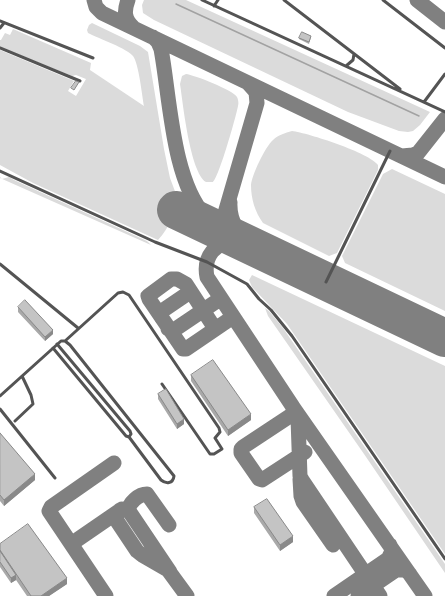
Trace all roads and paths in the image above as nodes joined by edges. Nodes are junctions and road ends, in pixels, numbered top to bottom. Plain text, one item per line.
1 (202, 0) edge
2 (218, 0) edge
3 (284, 0) edge
4 (383, 0) edge
5 (214, 6) junction
6 (2, 22) edge
7 (0, 28) edge
8 (0, 48) edge
9 (445, 48) edge
10 (354, 54) junction
11 (93, 58) dead end
12 (346, 66) junction
13 (445, 74) edge
14 (80, 81) edge
15 (405, 93) junction
16 (424, 102) junction
17 (445, 112) edge
18 (390, 151) dead end
19 (0, 171) edge
20 (0, 264) edge
21 (326, 282) dead end
22 (78, 328) junction
23 (64, 341) junction
24 (57, 344) junction
25 (53, 348) junction
26 (22, 376) junction
27 (162, 384) dead end
28 (0, 396) edge
29 (0, 409) edge
30 (15, 421) dead end
31 (129, 437) junction
32 (55, 478) dead end
33 (445, 559) edge

1 - 5 lane
2 - 5 lane
3 - 10 lane
4 - 9 lane
5 - 12 lane
6 - 7 lane
6 - 11 lane
8 - 14 lane
10 - 12 lane
10 - 15 lane
12 - 15 lane
13 - 16 lane
15 - 16 lane
16 - 17 lane
18 - 21 lane
19 - 33 lane
20 - 22 lane
22 - 23 lane
22 - 27 lane
23 - 24 lane
23 - 31 lane
24 - 25 lane
24 - 31 lane
25 - 26 lane
25 - 31 lane
26 - 28 lane
26 - 30 lane
29 - 32 lane

